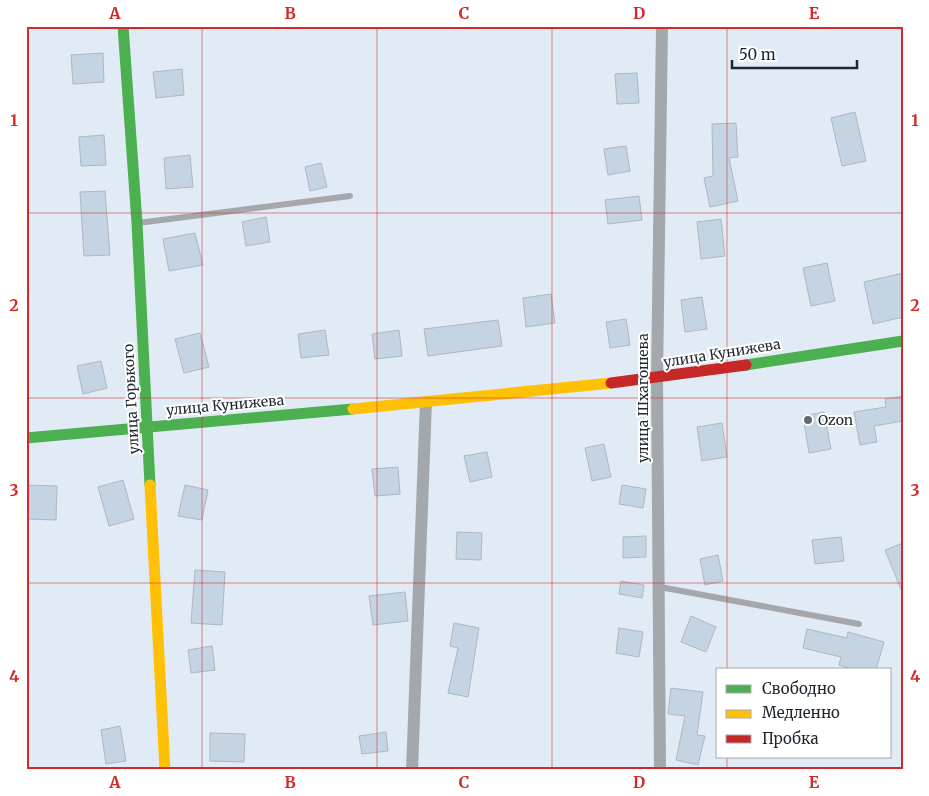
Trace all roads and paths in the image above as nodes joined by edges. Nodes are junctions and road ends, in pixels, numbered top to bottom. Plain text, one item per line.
1 (123, 26) edge
2 (662, 26) edge
3 (350, 196) dead end
4 (137, 223) junction
5 (903, 341) edge
6 (657, 378) junction
7 (426, 402) junction
8 (147, 427) junction
9 (26, 438) edge
10 (660, 587) junction
11 (859, 624) dead end
12 (165, 770) edge
13 (412, 770) edge
14 (660, 770) edge

1 - 4 street, улица Горького
2 - 6 street, улица Шхагошева
3 - 4 lane
4 - 8 street, улица Горького
5 - 6 street, улица Кунижева
6 - 7 street, улица Кунижева
6 - 10 street, улица Шхагошева
7 - 8 street, улица Кунижева
7 - 13 street
8 - 9 street, улица Кунижева
8 - 12 street, улица Горького
10 - 11 lane
10 - 14 street, улица Шхагошева

